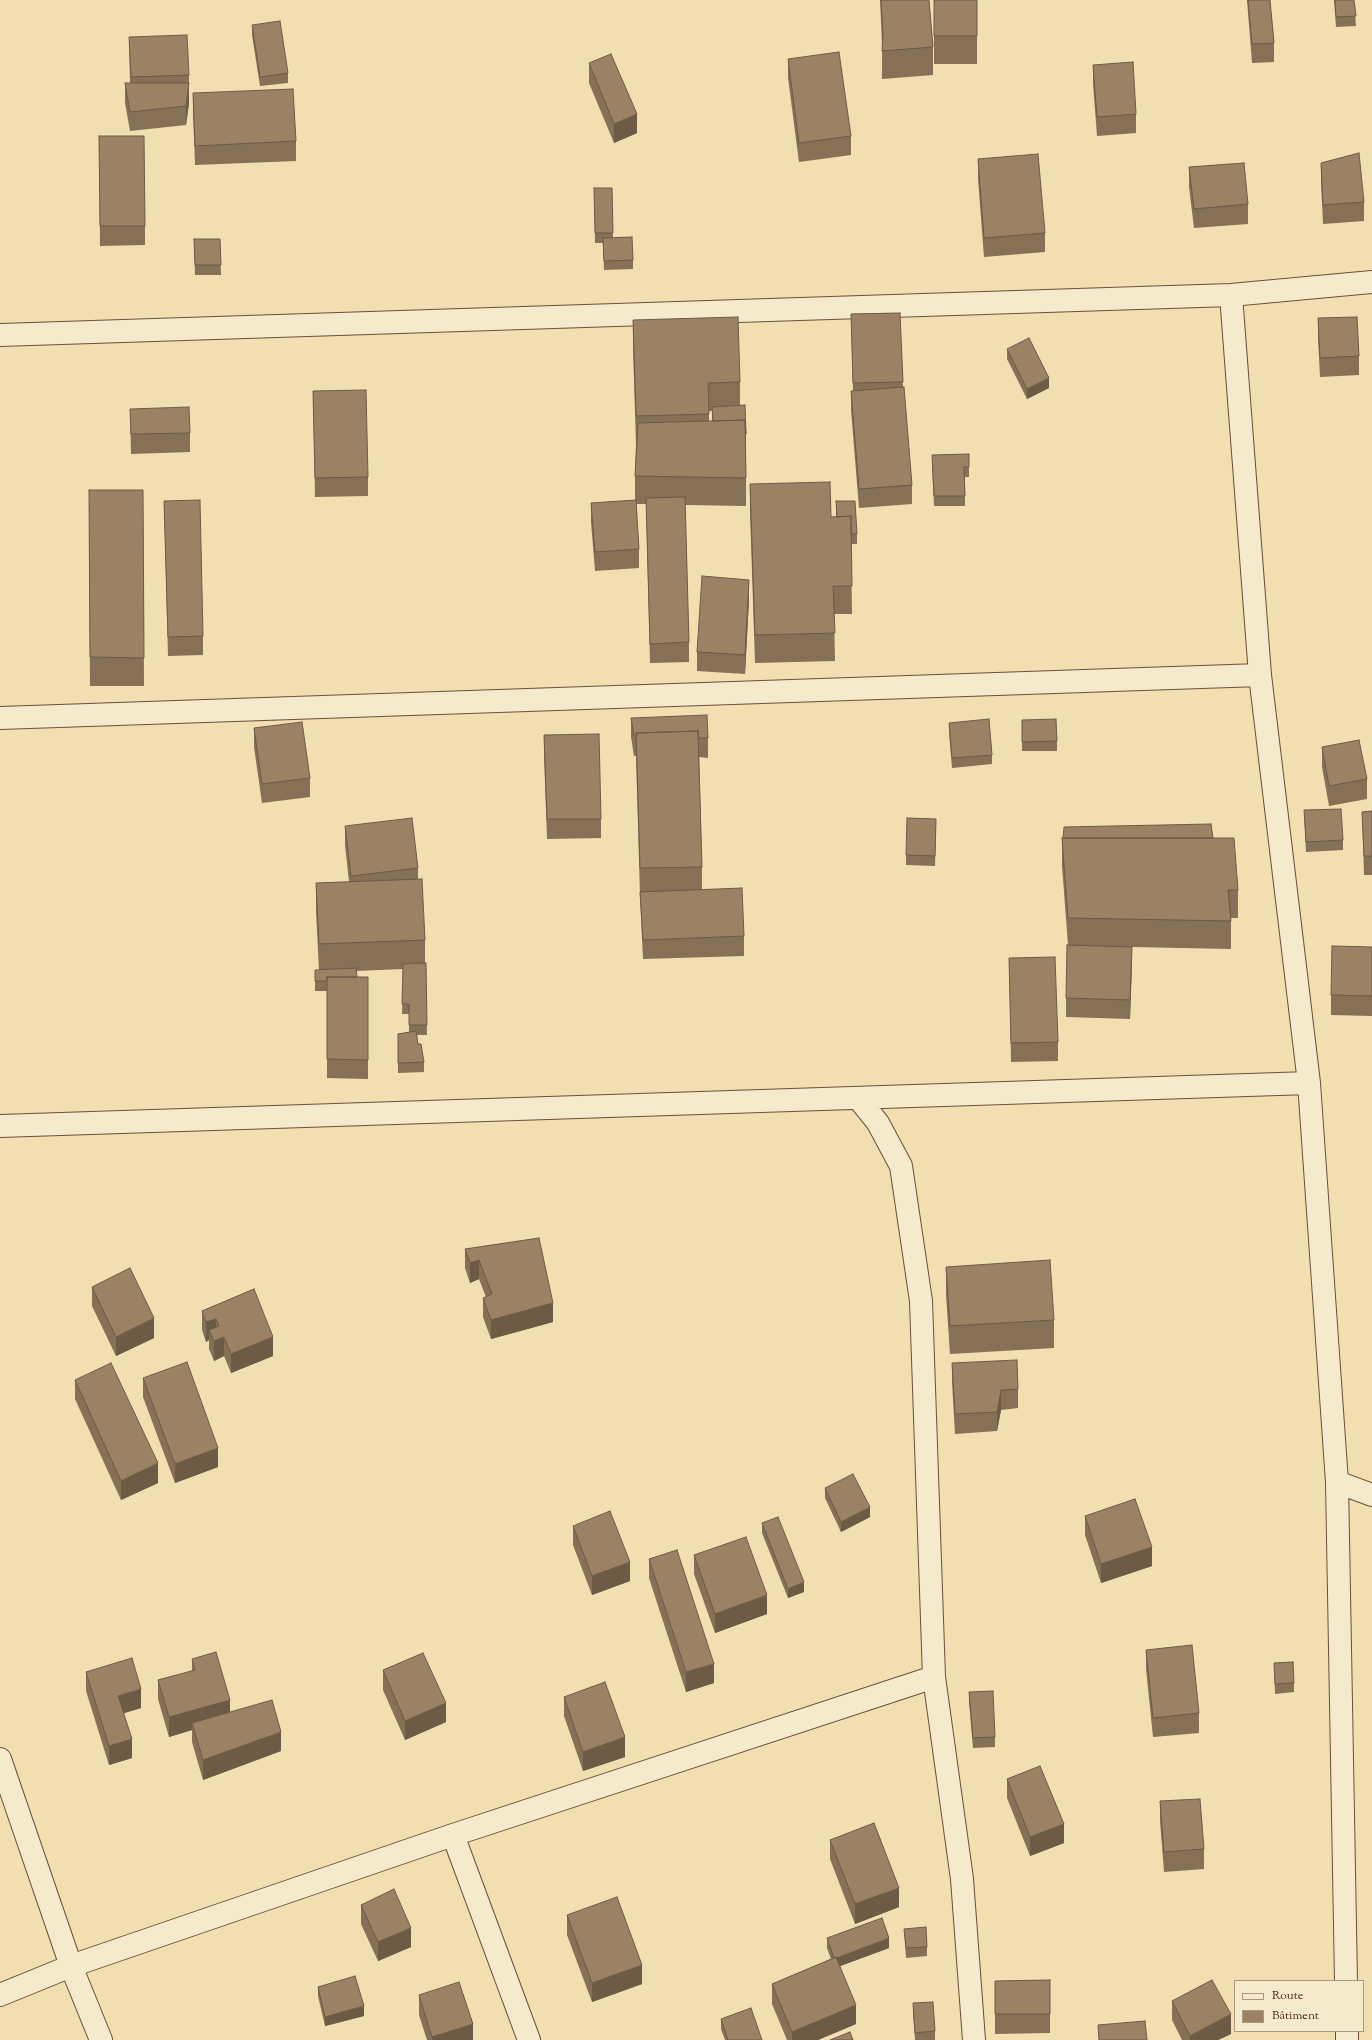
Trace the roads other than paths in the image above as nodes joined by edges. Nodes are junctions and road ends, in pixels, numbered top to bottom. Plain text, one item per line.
1 (1372, 282) edge
2 (1232, 295) junction
3 (0, 335) edge
4 (1260, 675) junction
5 (0, 718) edge
6 (1309, 1082) junction
7 (858, 1098) junction
8 (0, 1126) edge
9 (1337, 1482) junction
10 (1372, 1495) edge
11 (934, 1677) junction
12 (0, 1759) edge
13 (453, 1835) junction
14 (71, 1966) junction
15 (1346, 1980) edge
16 (0, 1995) edge
17 (101, 2040) edge
18 (529, 2040) edge
19 (974, 2040) edge

1 - 2 street
2 - 3 street
2 - 4 street
4 - 5 street
4 - 6 street
6 - 7 street
6 - 9 street
7 - 8 street
7 - 11 street
9 - 10 street
9 - 15 street
11 - 13 street
11 - 19 street
12 - 14 street
13 - 14 street
13 - 18 street
14 - 16 street
14 - 17 street

